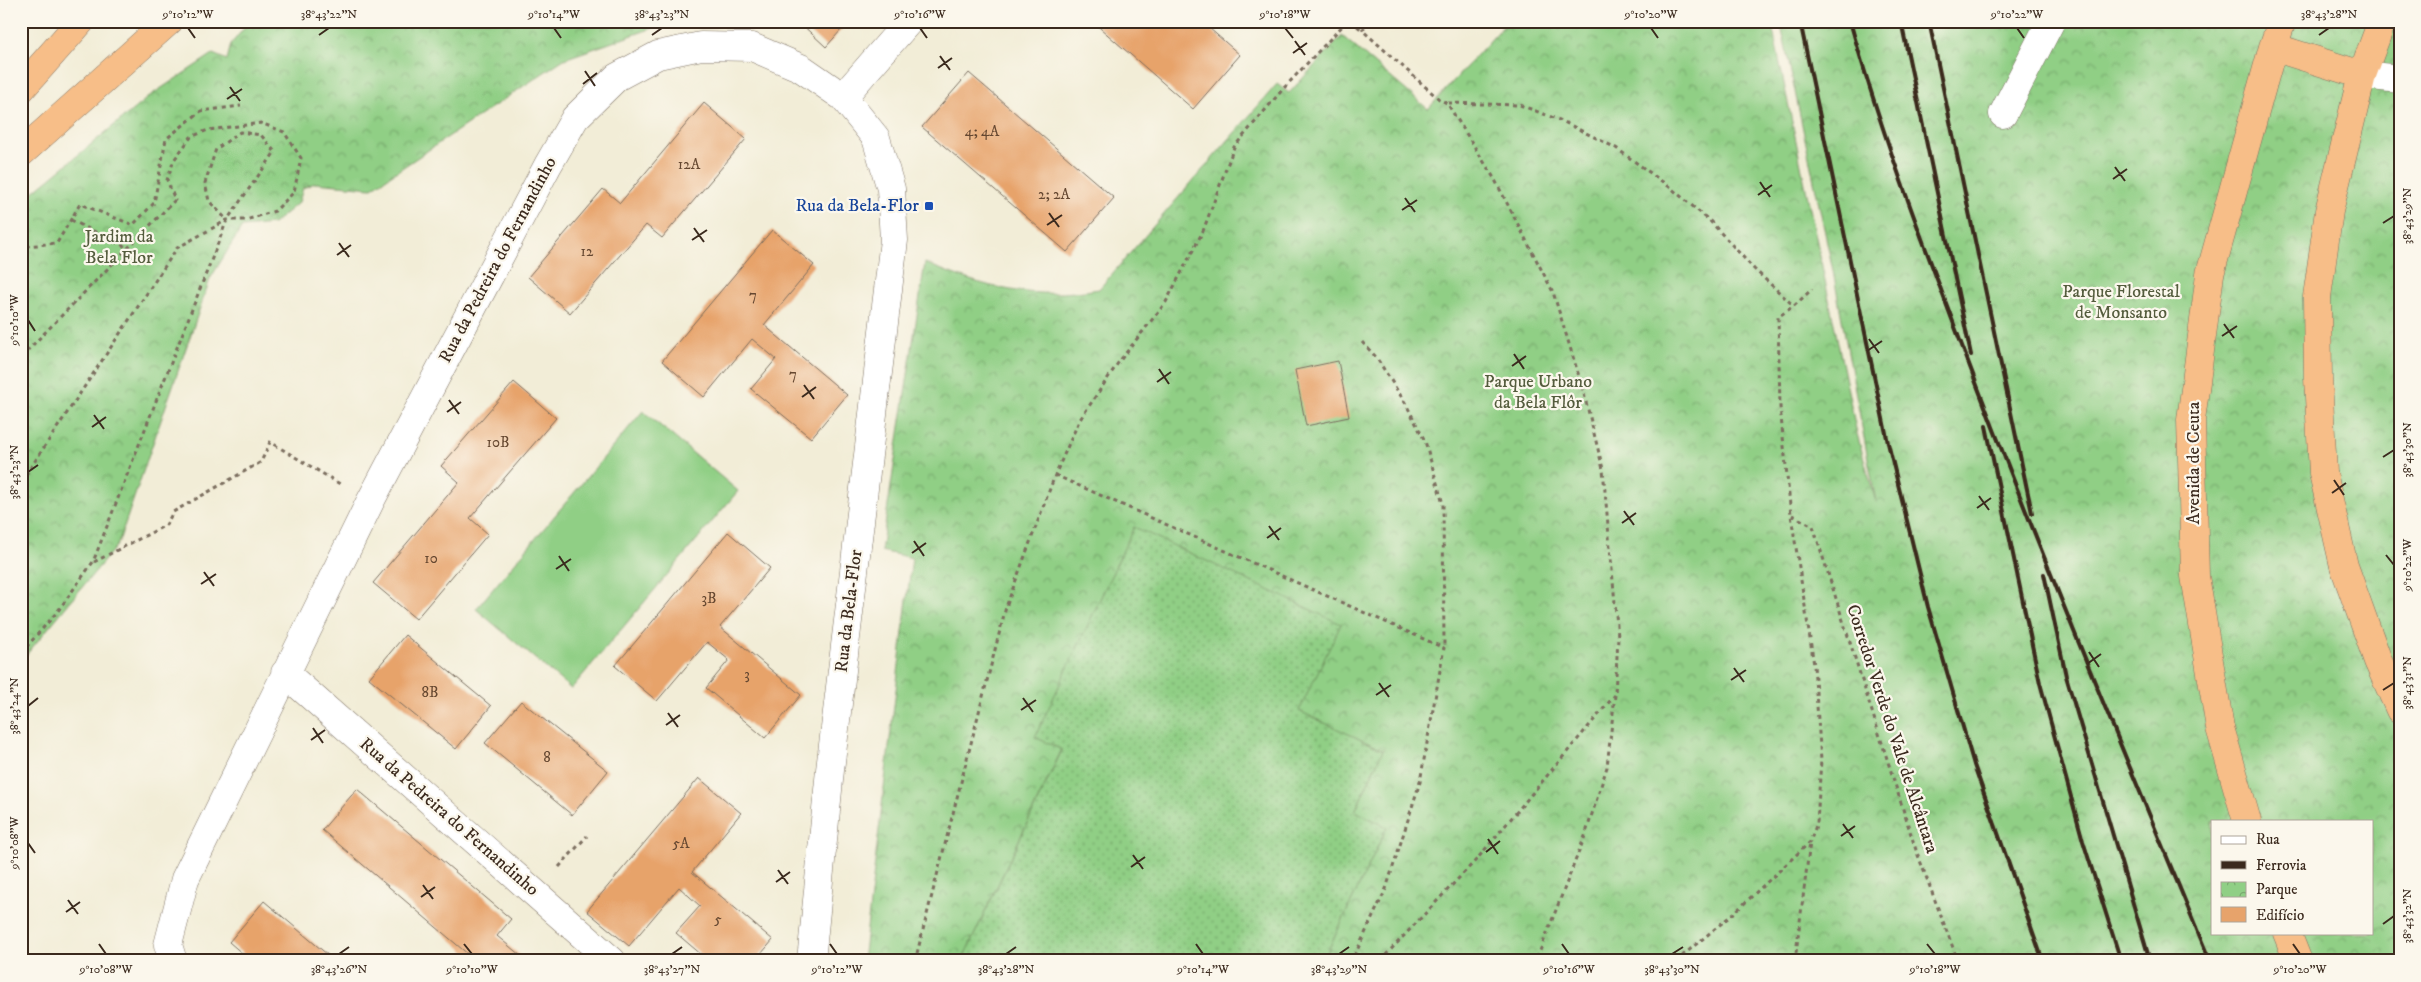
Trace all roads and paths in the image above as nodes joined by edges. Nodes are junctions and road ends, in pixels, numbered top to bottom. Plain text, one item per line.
1 (81, 21) edge
2 (168, 21) edge
3 (909, 21) edge
4 (1347, 21) edge
5 (1351, 21) edge
6 (1370, 21) edge
7 (2051, 21) edge
8 (2282, 21) edge
9 (2382, 21) edge
10 (1362, 30) junction
11 (2273, 47) junction
12 (2362, 75) junction
13 (2400, 79) edge
14 (21, 89) edge
15 (843, 96) junction
16 (1447, 103) junction
17 (241, 106) dead end
18 (2003, 114) dead end
19 (21, 153) edge
20 (70, 220) junction
21 (228, 220) junction
22 (128, 248) junction
23 (21, 253) edge
24 (1812, 289) dead end
25 (1794, 306) junction
26 (1362, 342) dead end
27 (21, 357) edge
28 (1055, 475) junction
29 (21, 482) edge
30 (370, 502) junction
31 (1792, 515) junction
32 (93, 562) junction
33 (1444, 648) junction
34 (21, 653) edge
35 (285, 673) junction
36 (1615, 694) junction
37 (2400, 710) edge
38 (2247, 820) edge
39 (587, 836) dead end
40 (1810, 842) junction
41 (536, 893) junction
42 (2286, 934) edge
43 (173, 961) edge
44 (612, 961) edge
45 (811, 961) edge
46 (915, 961) edge
47 (1352, 961) edge
48 (1380, 961) edge
49 (1536, 961) edge
50 (1676, 961) edge
51 (1795, 961) edge
52 (1958, 961) edge
53 (2298, 961) edge

1 - 14 highway
2 - 19 highway
3 - 15 street
4 - 28 path
5 - 10 path
6 - 10 path
7 - 18 street
8 - 11 highway, Avenida de Ceuta
9 - 12 highway
10 - 16 path
11 - 12 highway
11 - 38 highway, Avenida de Ceuta
12 - 13 street
12 - 37 highway
15 - 30 street, Rua da Pedreira do Fernandinho
15 - 45 street, Rua da Bela-Flor
16 - 25 path
16 - 36 path
17 - 20 path
20 - 22 path
20 - 23 path
21 - 21 path
21 - 22 path
21 - 29 path
21 - 32 path
22 - 27 path
24 - 25 path
25 - 31 path
26 - 33 path
28 - 33 path
28 - 46 path
30 - 32 path
30 - 35 street, Rua da Pedreira do Fernandinho
31 - 40 path
31 - 52 path, Corredor Verde do Vale de Alcântara
32 - 34 path
33 - 47 path
35 - 41 street, Rua da Pedreira do Fernandinho
35 - 43 street, Rua da Pedreira do Fernandinho
36 - 48 path
36 - 49 path
39 - 41 path
40 - 50 path
40 - 51 path
41 - 44 street, Rua da Pedreira do Fernandinho
42 - 53 highway

